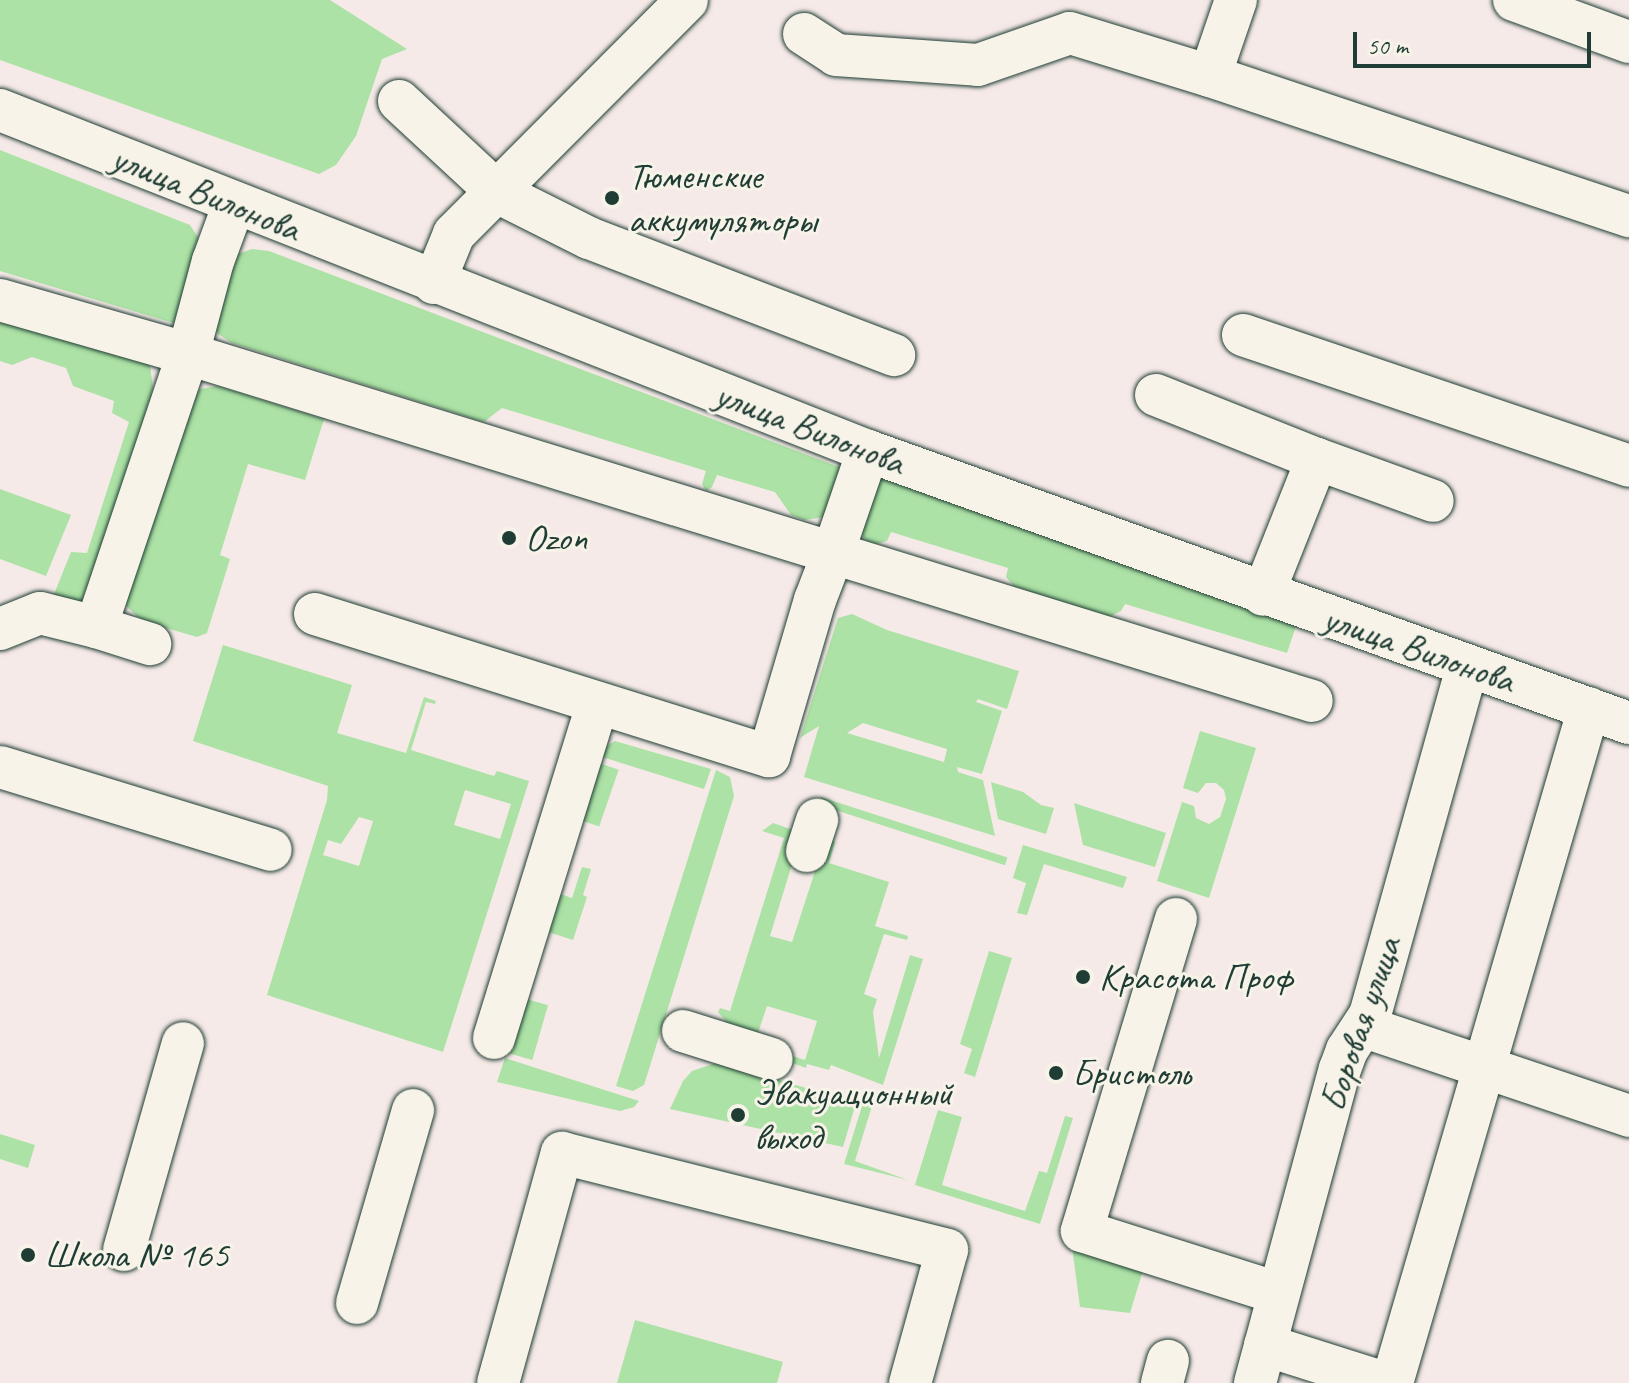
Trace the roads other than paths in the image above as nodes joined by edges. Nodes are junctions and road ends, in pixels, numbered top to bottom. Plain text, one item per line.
1 (687, 0) edge
2 (1236, 0) edge
3 (1514, 0) edge
4 (804, 34) dead end
5 (1629, 42) edge
6 (1210, 76) junction
7 (399, 101) dead end
8 (0, 110) edge
9 (497, 192) junction
10 (234, 204) junction
11 (1629, 216) edge
12 (434, 283) junction
13 (0, 300) edge
14 (1243, 335) dead end
15 (188, 354) junction
16 (894, 355) dead end
17 (1156, 395) dead end
18 (868, 451) junction
19 (1317, 459) junction
20 (1629, 466) edge
21 (1433, 501) dead end
22 (833, 553) junction
23 (1263, 595) junction
24 (315, 614) dead end
25 (96, 627) junction
26 (0, 629) edge
27 (150, 644) dead end
28 (1468, 665) junction
29 (1312, 701) dead end
30 (597, 705) junction
31 (1589, 708) junction
32 (1629, 723) edge
33 (0, 767) edge
34 (271, 850) dead end
35 (1176, 919) dead end
36 (1365, 1027) junction
37 (683, 1031) dead end
38 (494, 1038) dead end
39 (183, 1043) dead end
40 (772, 1059) dead end
41 (1483, 1066) junction
42 (413, 1110) dead end
43 (1629, 1116) edge
44 (124, 1250) dead end
45 (1278, 1293) junction
46 (357, 1303) dead end
47 (1260, 1364) edge
48 (498, 1383) edge
49 (910, 1383) edge
50 (1385, 1383) edge
51 (1392, 1383) edge

1 - 9 street
2 - 6 street
3 - 5 street
4 - 6 street
6 - 11 street
7 - 9 street
8 - 10 street, улица Вилонова
9 - 12 street
9 - 16 street
10 - 12 street, улица Вилонова
10 - 15 street
12 - 18 street, улица Вилонова
13 - 15 street
14 - 20 street
15 - 22 street
15 - 25 street
17 - 19 street
18 - 22 street
18 - 23 street, улица Вилонова
19 - 21 street
19 - 23 street
22 - 29 street
22 - 30 street
23 - 28 street, улица Вилонова
24 - 30 street
25 - 26 street
25 - 27 street
28 - 31 street, улица Вилонова
28 - 36 street, Боровая улица
30 - 38 street
31 - 32 street, улица Вилонова
31 - 41 street
33 - 34 street
35 - 45 street
36 - 41 street
36 - 45 street, Боровая улица
37 - 40 street
39 - 44 street
41 - 43 street
41 - 51 street
42 - 46 street
45 - 47 street, Боровая улица
47 - 50 street
48 - 49 street

